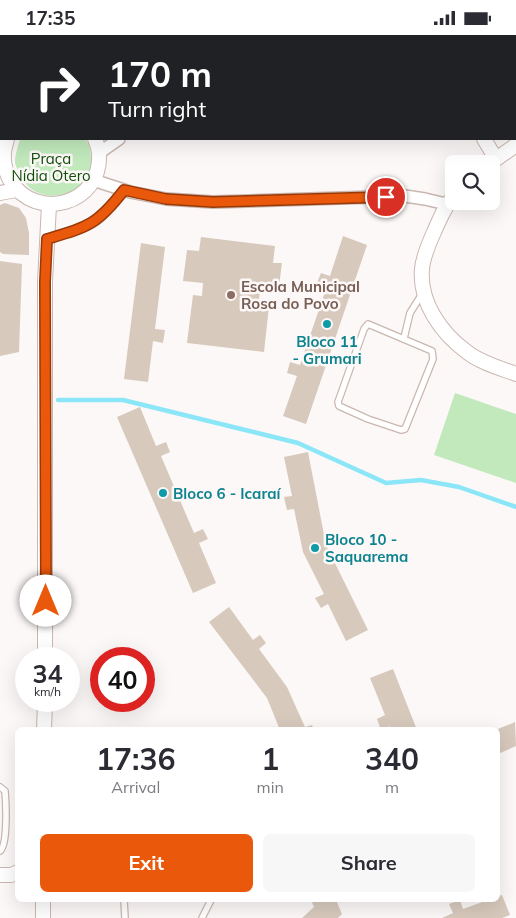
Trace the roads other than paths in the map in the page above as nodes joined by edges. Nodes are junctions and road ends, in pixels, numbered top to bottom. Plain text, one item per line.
1 (7, 140) edge
2 (95, 140) edge
3 (118, 140) edge
4 (484, 140) edge
5 (516, 145) edge
6 (99, 153) junction
7 (490, 155) edge
8 (500, 156) edge
9 (3, 177) edge
10 (93, 180) junction
11 (16, 189) junction
12 (124, 190) junction
13 (0, 193) edge
14 (445, 200) edge
15 (49, 205) junction
16 (445, 210) edge
17 (47, 239) junction
18 (423, 293) junction
19 (404, 338) junction
20 (516, 374) edge
21 (45, 647) edge
22 (45, 712) edge
23 (44, 727) edge
24 (0, 787) edge
25 (0, 851) edge
26 (43, 902) edge
27 (124, 902) edge
28 (210, 902) edge
29 (43, 918) edge
30 (125, 918) edge
31 (202, 918) edge

1 - 9 street
2 - 6 street
3 - 6 street
4 - 7 street
5 - 8 street
6 - 10 street
9 - 11 street
10 - 12 street
10 - 15 street
11 - 13 street
11 - 15 street
12 - 14 street
12 - 17 lane
15 - 17 street
16 - 18 street
17 - 21 street
18 - 19 lane
18 - 20 street
19 - 19 lane
22 - 23 street
24 - 25 lane
26 - 29 street
27 - 30 lane
28 - 31 lane

